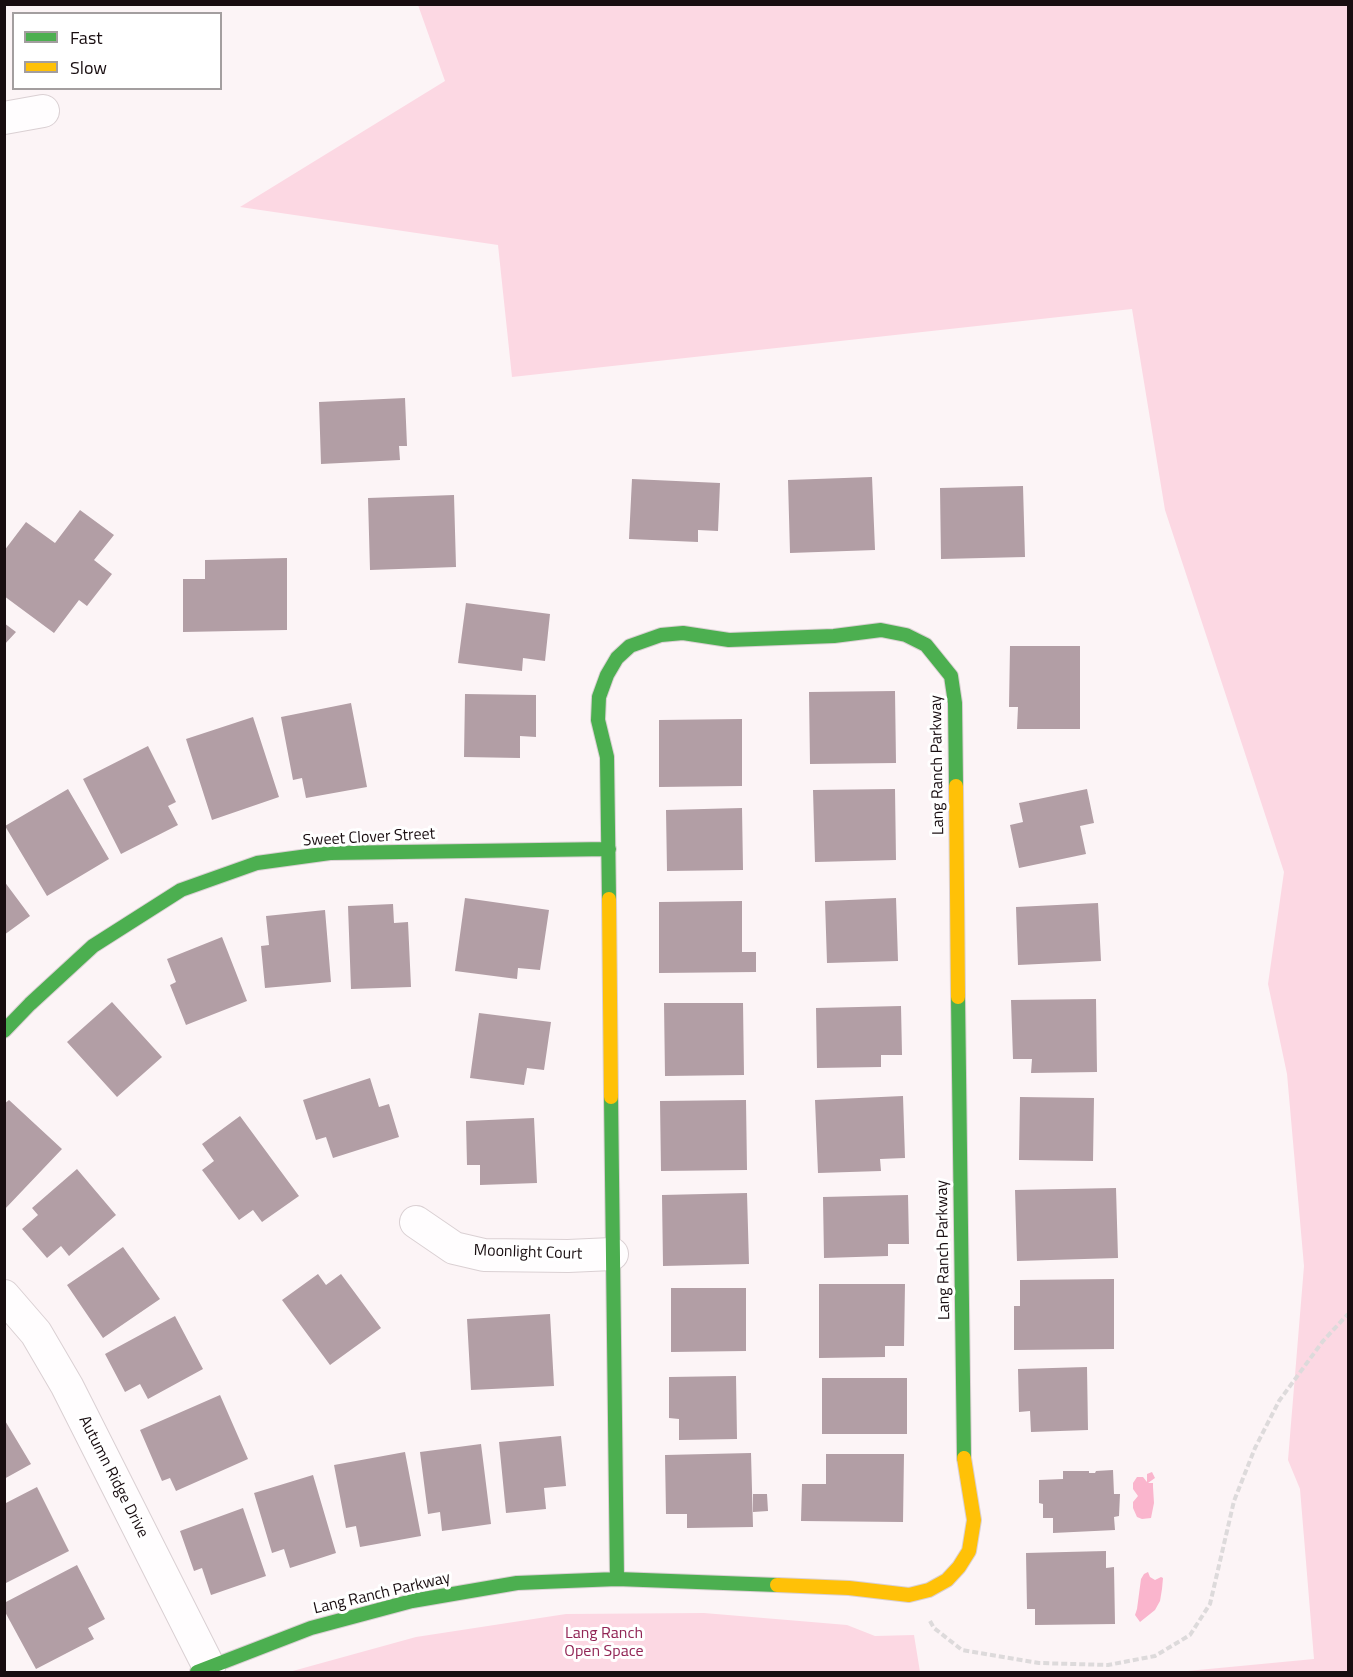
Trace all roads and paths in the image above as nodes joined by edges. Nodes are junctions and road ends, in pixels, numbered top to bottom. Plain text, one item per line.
1 (43, 111) dead end
2 (4, 118) edge
3 (609, 849) junction
4 (4, 1030) edge
5 (416, 1222) dead end
6 (612, 1254) junction
7 (4, 1296) edge
8 (1348, 1314) edge
9 (617, 1579) junction
10 (909, 1595) junction
11 (203, 1670) edge

1 - 2 street
3 - 4 street, Sweet Clover Street
3 - 6 street, Lang Ranch Parkway
3 - 10 street, Lang Ranch Parkway
5 - 6 street, Moonlight Court
6 - 9 street, Lang Ranch Parkway
7 - 11 street, Autumn Ridge Drive
8 - 10 path
9 - 10 street, Lang Ranch Parkway
9 - 11 street, Lang Ranch Parkway

